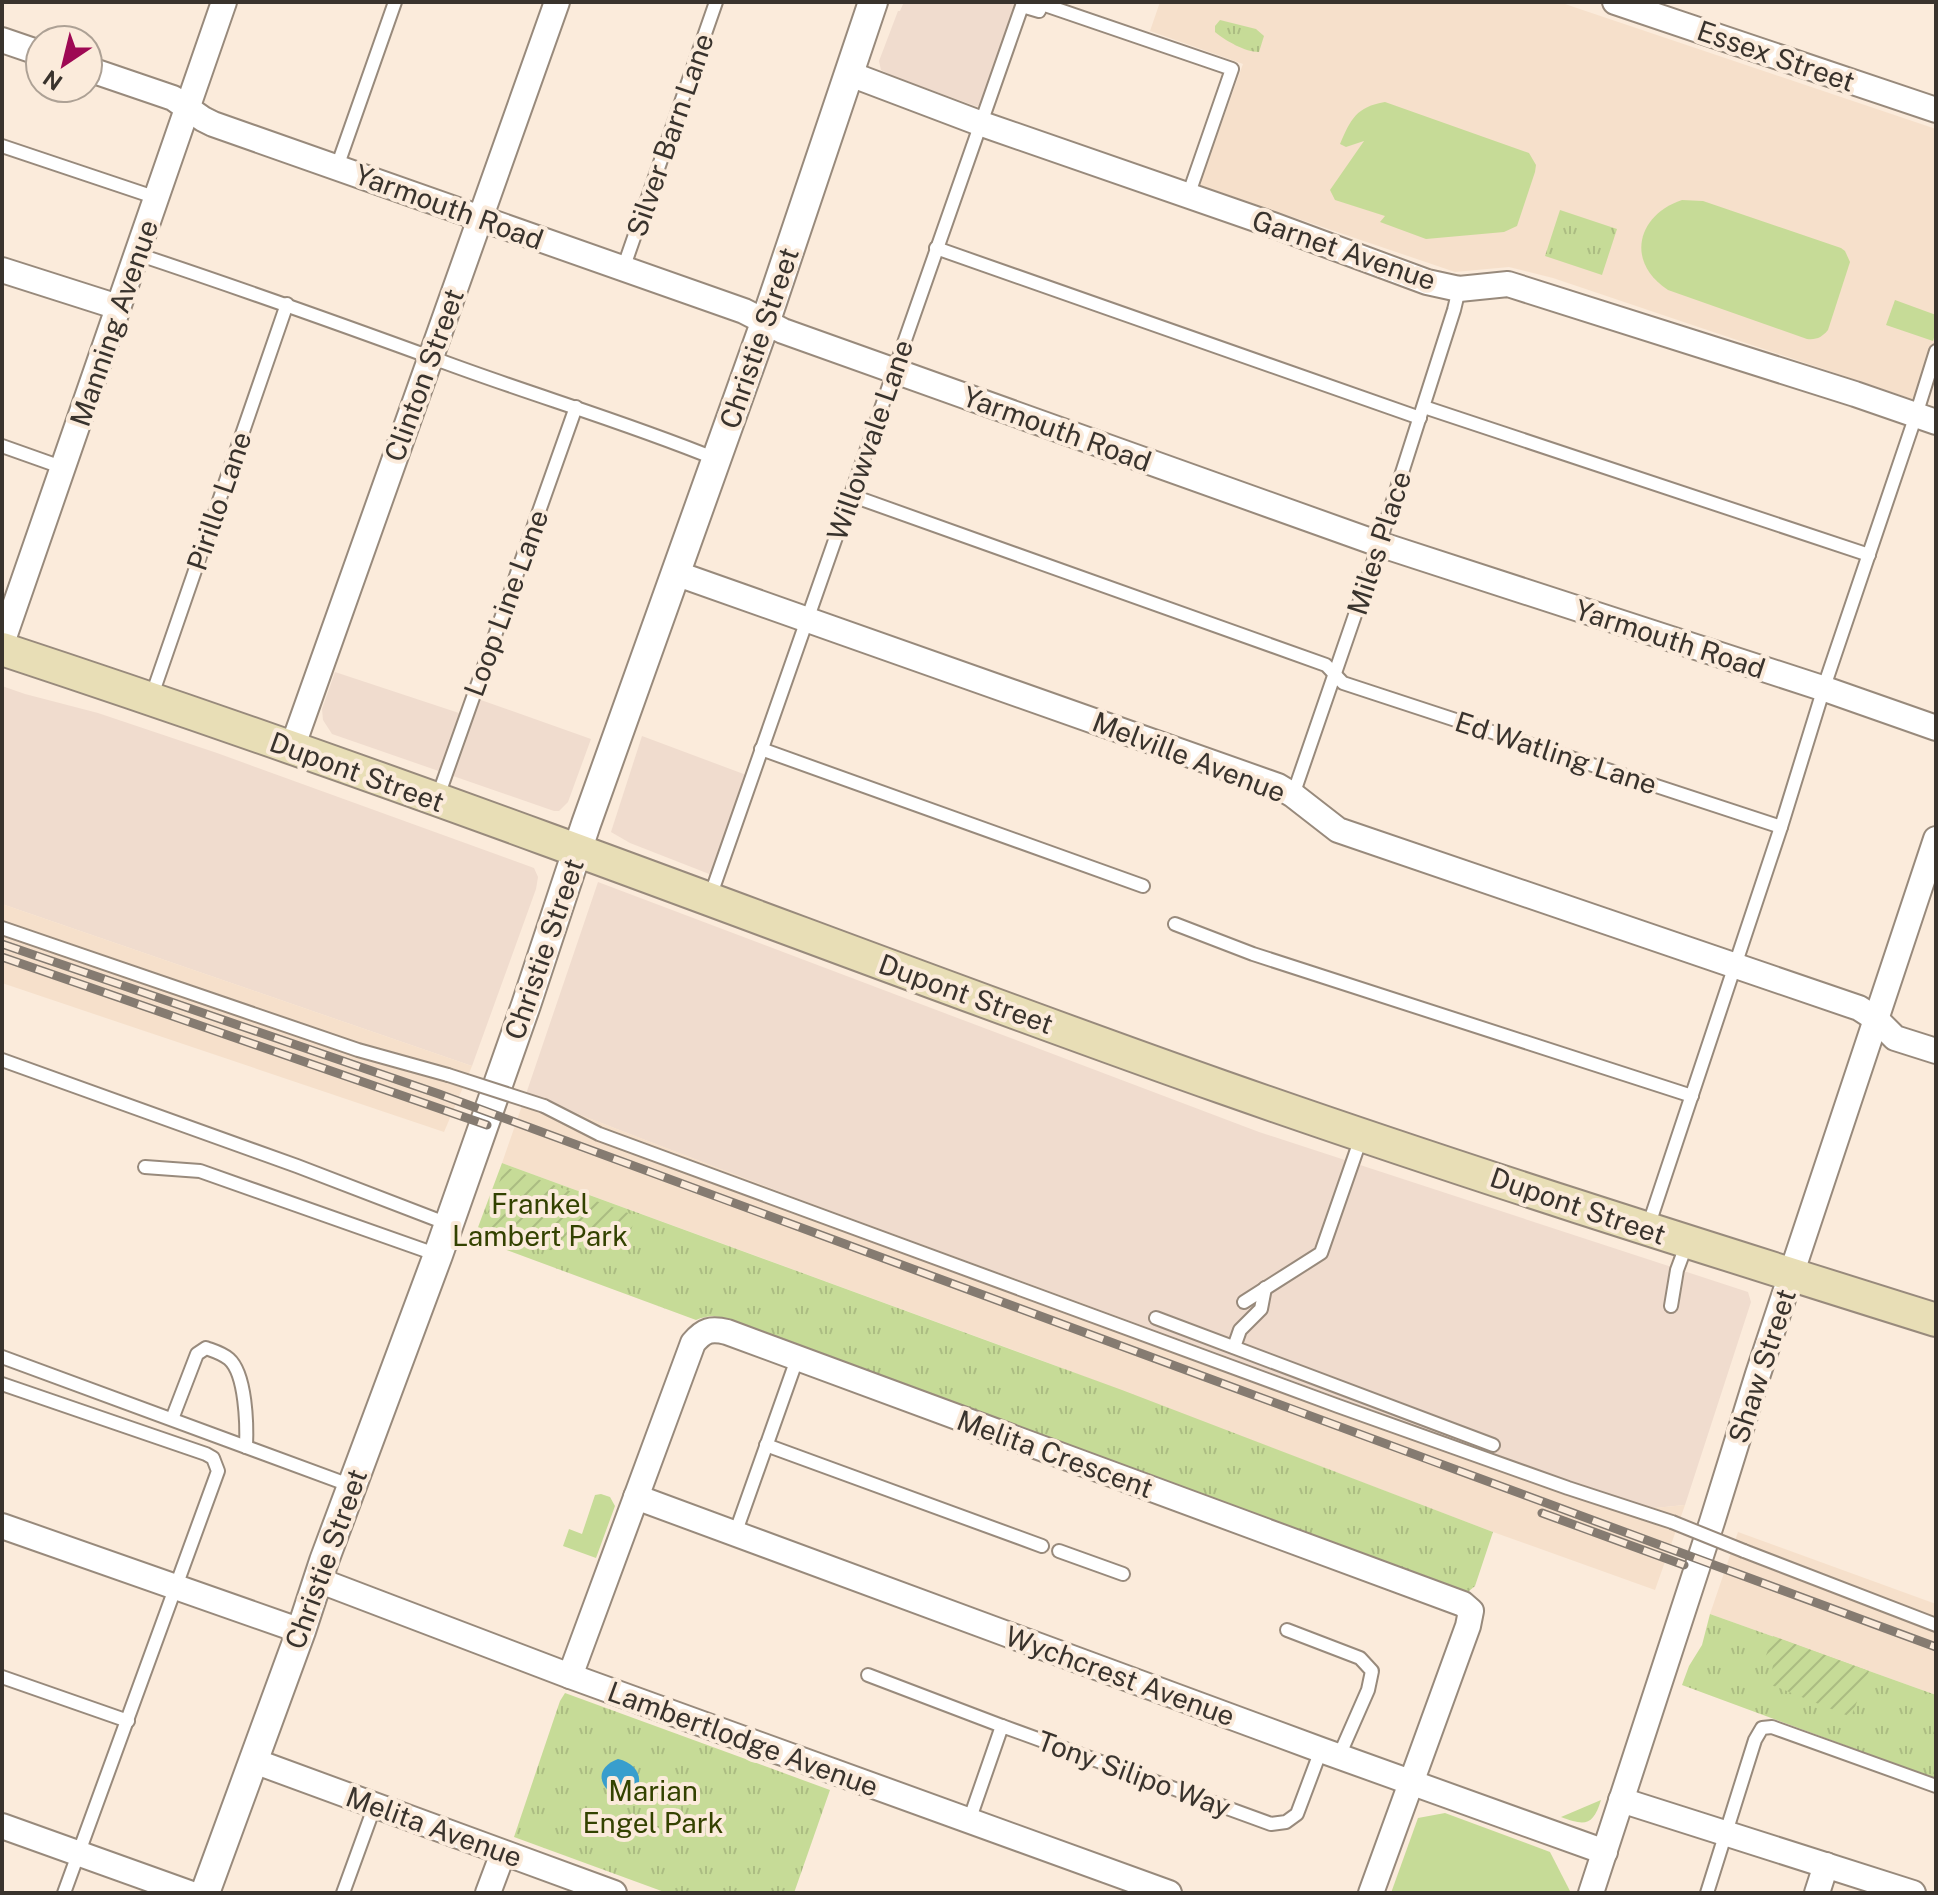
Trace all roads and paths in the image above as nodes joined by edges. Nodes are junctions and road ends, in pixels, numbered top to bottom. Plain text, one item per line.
1 (224, 2) edge
2 (395, 2) edge
3 (557, 2) edge
4 (716, 2) edge
5 (873, 2) edge
6 (1615, 2) edge
7 (1042, 3) edge
8 (2, 40) edge
9 (24, 48) edge
10 (104, 74) edge
11 (850, 74) junction
12 (188, 108) junction
13 (1936, 110) edge
14 (982, 124) junction
15 (2, 146) edge
16 (337, 167) junction
17 (1188, 196) junction
18 (157, 198) junction
19 (480, 219) junction
20 (936, 248) junction
21 (137, 254) junction
22 (623, 269) junction
23 (2, 270) edge
24 (1459, 289) junction
25 (287, 304) junction
26 (118, 307) junction
27 (765, 323) junction
28 (1936, 351) edge
29 (430, 357) junction
30 (895, 372) junction
31 (576, 407) junction
32 (1422, 413) junction
33 (1926, 419) edge
34 (2, 446) edge
35 (716, 459) junction
36 (64, 468) junction
37 (850, 495) junction
38 (1379, 544) junction
39 (1869, 555) junction
40 (675, 573) junction
41 (807, 621) junction
42 (2, 646) edge
43 (1335, 674) junction
44 (1825, 689) junction
45 (151, 698) junction
46 (1936, 728) edge
47 (292, 748) junction
48 (761, 749) junction
49 (1293, 795) junction
50 (436, 800) junction
51 (1781, 827) junction
52 (1936, 839) edge
53 (578, 851) junction
54 (1143, 886) dead end
55 (709, 900) junction
56 (1175, 924) dead end
57 (2, 928) edge
58 (1735, 965) junction
59 (1876, 1019) junction
60 (1936, 1051) edge
61 (2, 1060) edge
62 (1692, 1096) junction
63 (1362, 1135) junction
64 (145, 1167) dead end
65 (448, 1224) junction
66 (1647, 1230) junction
67 (1687, 1243) junction
68 (438, 1255) junction
69 (1792, 1275) junction
70 (1265, 1288) junction
71 (1244, 1302) dead end
72 (1671, 1306) dead end
73 (1156, 1318) dead end
74 (1936, 1320) edge
75 (1234, 1347) junction
76 (2, 1357) edge
77 (797, 1359) junction
78 (2, 1384) edge
79 (172, 1419) junction
80 (766, 1445) junction
81 (1493, 1445) dead end
82 (246, 1447) junction
83 (352, 1486) junction
84 (636, 1497) junction
85 (2, 1526) edge
86 (735, 1534) junction
87 (1042, 1546) dead end
88 (1059, 1551) dead end
89 (1123, 1574) dead end
90 (318, 1580) junction
91 (176, 1586) junction
92 (1936, 1625) edge
93 (1287, 1630) dead end
94 (301, 1631) junction
95 (868, 1675) dead end
96 (570, 1676) junction
97 (2, 1677) edge
98 (128, 1721) junction
99 (1002, 1726) junction
100 (1330, 1753) junction
101 (254, 1761) junction
102 (1413, 1782) junction
103 (1936, 1786) edge
104 (1621, 1800) junction
105 (375, 1805) junction
106 (969, 1821) junction
107 (2, 1826) edge
108 (1726, 1833) junction
109 (1605, 1852) junction
110 (79, 1853) junction
111 (503, 1853) junction
112 (1826, 1865) junction
113 (64, 1893) edge
114 (189, 1893) edge
115 (205, 1893) edge
116 (343, 1893) edge
117 (488, 1893) edge
118 (614, 1893) edge
119 (1169, 1893) edge
120 (1371, 1893) edge
121 (1591, 1893) edge
122 (1707, 1893) edge
123 (1817, 1893) edge
124 (1913, 1893) edge

1 - 12 street, Manning Avenue
2 - 16 lane
3 - 19 street, Clinton Street
4 - 22 lane, Silver Barn Lane
5 - 11 street, Christie Street
6 - 13 street, Essex Street
7 - 14 lane, Willowvale Lane
7 - 17 lane
8 - 9 street
10 - 12 street, Yarmouth Road
11 - 14 street, Garnet Avenue
11 - 27 street, Christie Street
12 - 16 street, Yarmouth Road
12 - 18 street, Manning Avenue
14 - 17 street, Garnet Avenue
14 - 20 lane, Willowvale Lane
15 - 18 lane
16 - 19 street, Yarmouth Road
17 - 24 street, Garnet Avenue
18 - 21 street, Manning Avenue
19 - 22 street, Yarmouth Road
19 - 29 street, Clinton Street
20 - 30 lane, Willowvale Lane
20 - 32 lane
21 - 25 lane
21 - 26 street, Manning Avenue
22 - 27 street, Yarmouth Road
23 - 26 street
24 - 32 lane, Miles Place
24 - 33 street, Garnet Avenue
25 - 29 lane
25 - 45 lane, Pirillo Lane
26 - 36 street, Manning Avenue
27 - 30 street, Yarmouth Road
27 - 35 street, Christie Street
28 - 33 lane
29 - 31 lane
29 - 47 street, Clinton Street
30 - 37 lane, Willowvale Lane
30 - 38 street, Yarmouth Road
31 - 35 lane
31 - 50 lane, Loop Line Lane
32 - 38 lane, Miles Place
32 - 39 lane
33 - 39 lane
34 - 36 lane
35 - 40 street, Christie Street
36 - 42 street, Manning Avenue
37 - 41 lane, Willowvale Lane
37 - 43 lane, Ed Watling Lane
38 - 43 lane, Miles Place
38 - 44 street, Yarmouth Road
39 - 44 lane
40 - 41 street, Melville Avenue
40 - 53 street, Christie Street
41 - 48 lane, Willowvale Lane
41 - 49 street, Melville Avenue
42 - 45 main road, Dupont Street
43 - 49 lane, Miles Place
43 - 51 lane, Ed Watling Lane
44 - 46 street, Yarmouth Road
44 - 51 lane
45 - 47 main road, Dupont Street
47 - 50 main road, Dupont Street
48 - 54 lane
48 - 55 lane, Willowvale Lane
49 - 58 street, Melville Avenue
50 - 53 main road, Dupont Street
51 - 58 lane
52 - 59 street, Shaw Street
53 - 55 main road, Dupont Street
53 - 65 street, Christie Street
55 - 63 main road, Dupont Street
56 - 62 lane
57 - 92 lane, bridge
58 - 59 street, Melville Avenue
58 - 62 lane
59 - 60 street, Melville Avenue
59 - 69 street, Shaw Street
61 - 65 lane
62 - 66 lane
63 - 66 main road, Dupont Street
63 - 70 lane
64 - 68 lane
65 - 68 street, Christie Street
66 - 67 main road, Dupont Street
67 - 69 main road, Dupont Street
67 - 72 lane
68 - 83 street, Christie Street
69 - 74 main road, Dupont Street
69 - 104 street, Shaw Street
70 - 71 lane
70 - 75 lane
73 - 75 lane
75 - 81 lane
76 - 79 lane
77 - 80 lane
77 - 84 street, Melita Crescent
77 - 102 street, Melita Crescent
78 - 91 lane
79 - 82 lane
79 - 82 lane
80 - 86 lane
80 - 87 lane
82 - 83 lane
83 - 90 street, Christie Street
84 - 86 street, Wychcrest Avenue
84 - 96 street, Melita Crescent
85 - 91 street
86 - 100 street, Wychcrest Avenue
88 - 89 lane
90 - 94 street, Christie Street
90 - 96 street, Lambertlodge Avenue
91 - 94 street
91 - 98 lane
93 - 100 lane, Tony Silipo Way
94 - 101 street, Christie Street
95 - 99 lane
96 - 106 street, Lambertlodge Avenue
97 - 98 lane
98 - 110 lane
99 - 100 lane, Tony Silipo Way
99 - 106 lane, Tony Silipo Way
100 - 102 street, Wychcrest Avenue
101 - 105 street, Melita Avenue
101 - 115 street, Christie Street
102 - 109 street, Wychcrest Avenue
102 - 120 street, Melita Crescent
103 - 108 lane
104 - 108 street
104 - 109 street, Shaw Street
105 - 111 street, Melita Avenue
105 - 116 lane
106 - 119 street, Lambertlodge Avenue
107 - 110 street
108 - 112 street
108 - 122 lane
109 - 121 street, Shaw Street
110 - 113 lane
110 - 114 street
111 - 117 street
111 - 118 street, Melita Avenue
112 - 123 street
112 - 124 street

